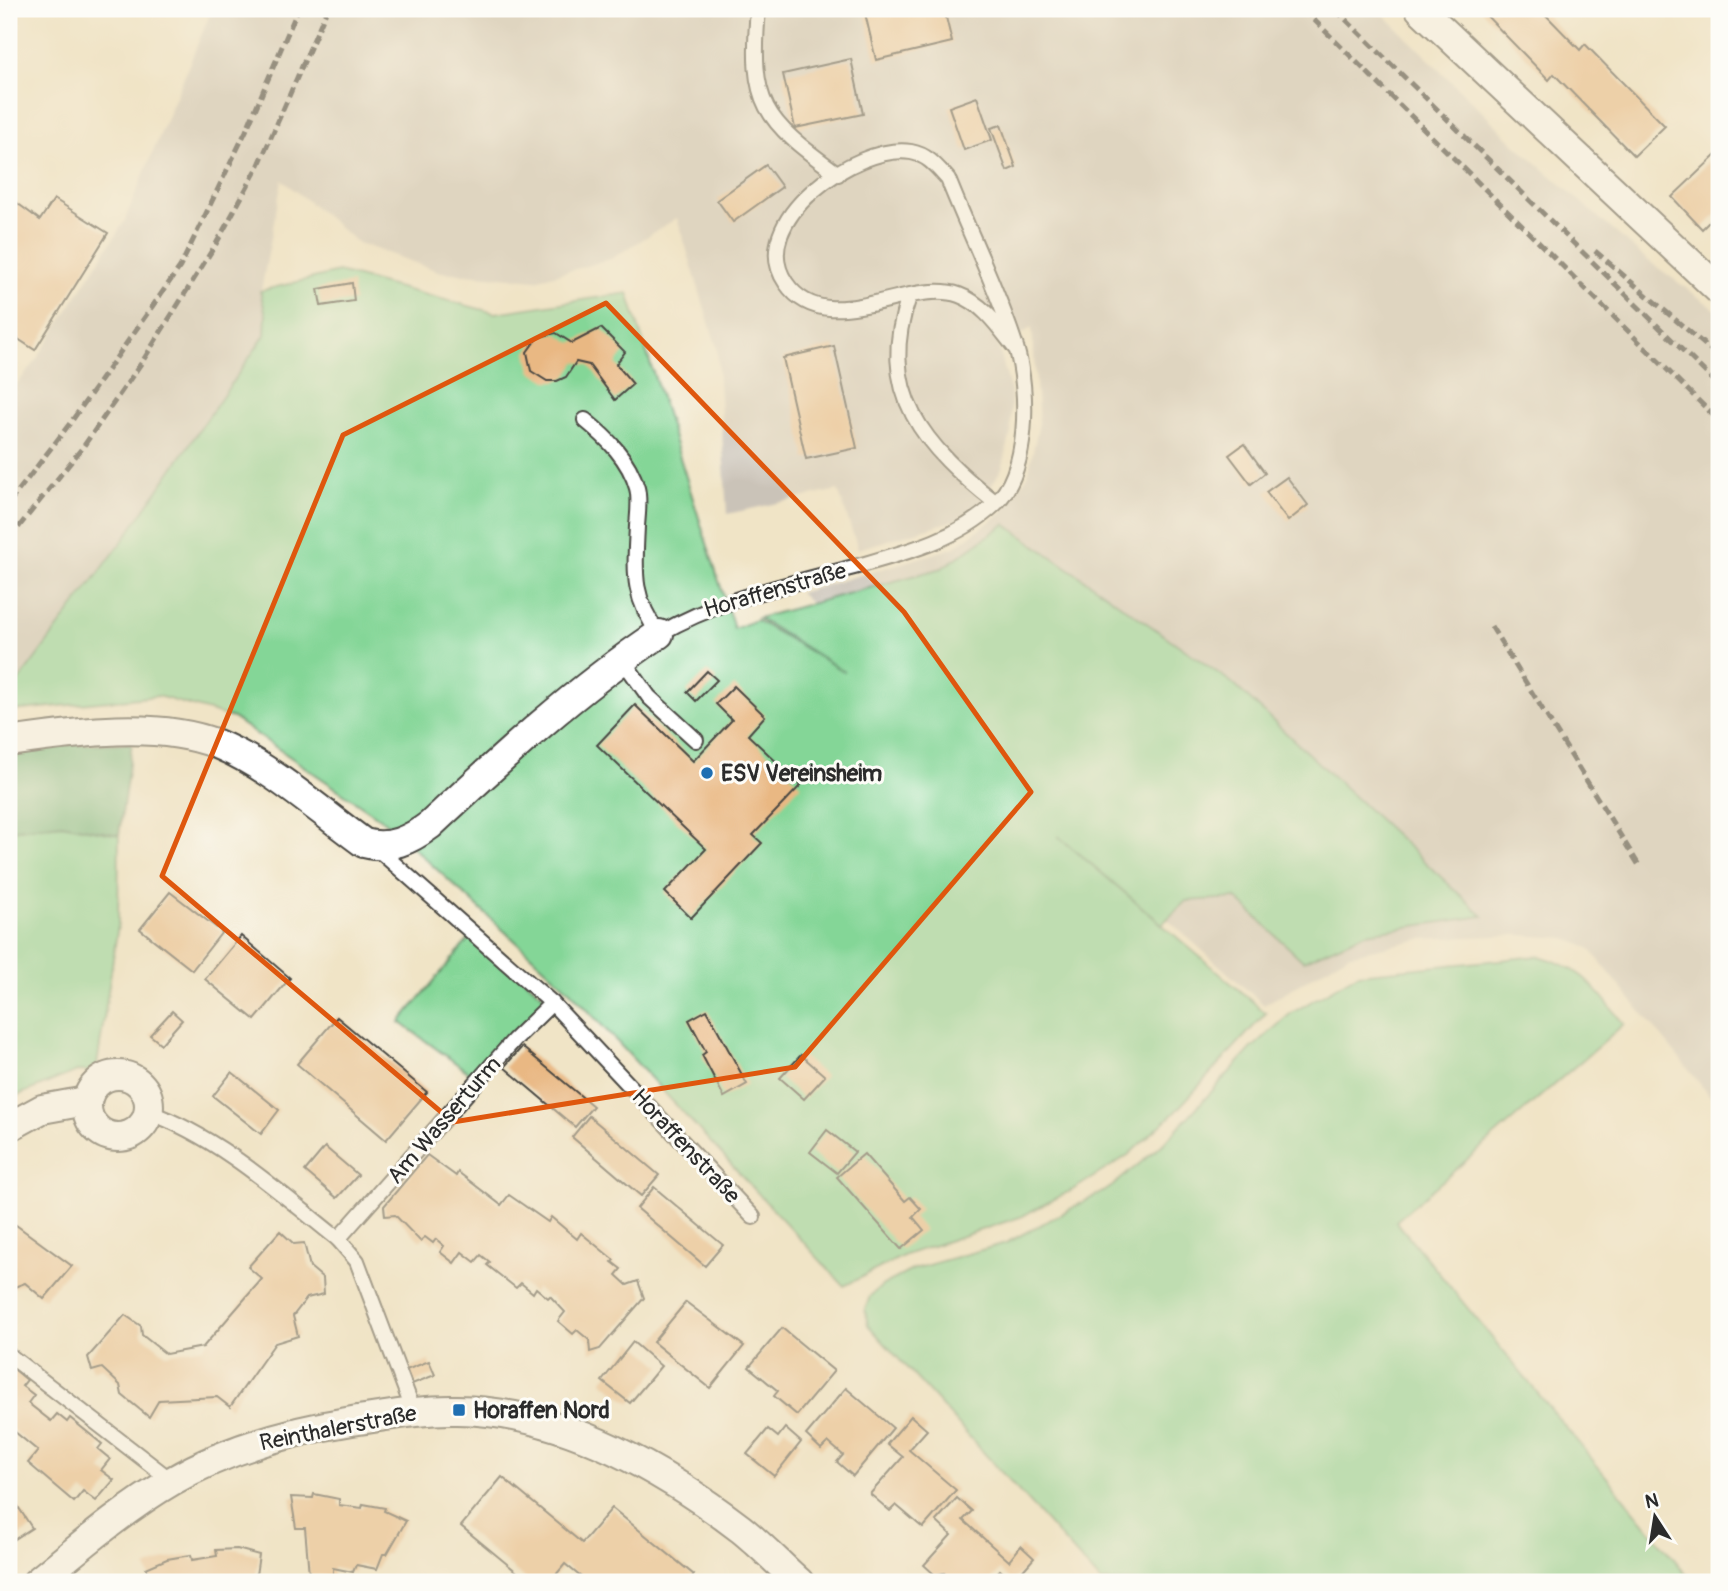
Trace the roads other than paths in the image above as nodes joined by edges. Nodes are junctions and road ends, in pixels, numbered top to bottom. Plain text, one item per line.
1 (758, 9) edge
2 (1420, 9) edge
3 (838, 174) junction
4 (1719, 289) edge
5 (909, 297) junction
6 (1016, 349) junction
7 (585, 420) dead end
8 (996, 503) junction
9 (659, 634) junction
10 (622, 659) junction
11 (696, 740) dead end
12 (9, 742) edge
13 (374, 846) junction
14 (552, 1003) junction
15 (86, 1101) junction
16 (148, 1112) junction
17 (9, 1127) edge
18 (752, 1217) dead end
19 (338, 1239) junction
20 (9, 1355) edge
21 (414, 1412) junction
22 (172, 1481) junction
23 (37, 1582) edge
24 (799, 1582) edge

1 - 3 lane
2 - 4 street
3 - 5 lane, Horaffenstraße
3 - 6 lane, Horaffenstraße
5 - 6 lane, Horaffenstraße
5 - 8 lane
6 - 8 lane, Horaffenstraße
7 - 9 lane
8 - 9 lane, Horaffenstraße
9 - 10 street, Horaffenstraße
10 - 11 lane
10 - 13 street, Horaffenstraße
12 - 13 street, Horaffenstraße
13 - 14 lane, Horaffenstraße
14 - 18 lane, Horaffenstraße
14 - 19 lane, Am Wasserturm
15 - 16 street
15 - 16 street
15 - 17 street
16 - 19 lane
19 - 21 lane
20 - 22 lane
21 - 22 street, Reinthalerstraße
21 - 24 street, Reinthalerstraße
22 - 23 street, Reinthalerstraße

